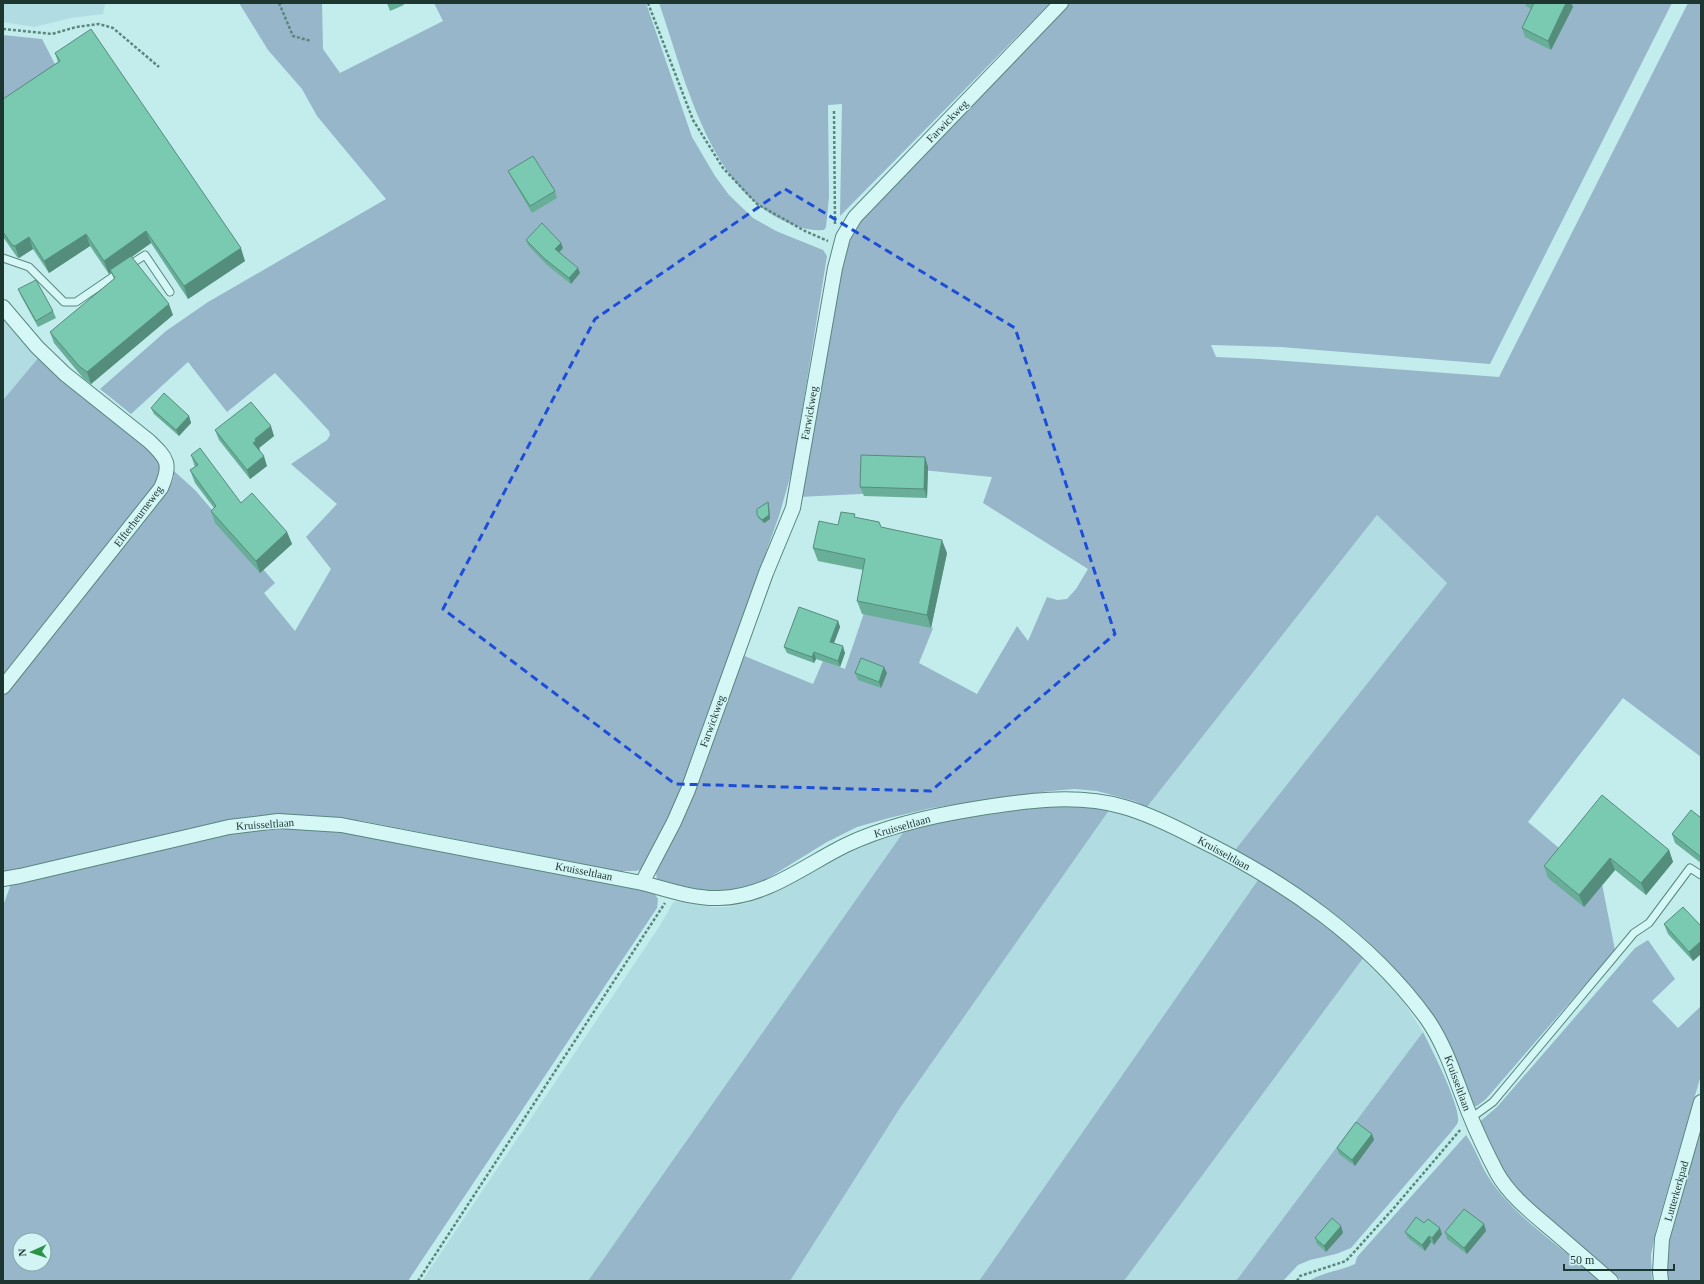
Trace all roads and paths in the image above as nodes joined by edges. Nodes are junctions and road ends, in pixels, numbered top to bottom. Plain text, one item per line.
1 (278, 3) edge
2 (648, 3) edge
3 (1061, 3) edge
4 (3, 29) edge
5 (311, 41) dead end
6 (159, 67) dead end
7 (834, 111) dead end
8 (842, 242) junction
9 (3, 258) edge
10 (170, 292) dead end
11 (3, 307) edge
12 (3, 687) edge
13 (1701, 875) edge
14 (3, 879) edge
15 (642, 883) junction
16 (673, 891) junction
17 (1701, 1102) edge
18 (1471, 1118) junction
19 (418, 1281) edge
20 (1297, 1281) edge
21 (1611, 1281) edge
22 (1661, 1281) edge

1 - 5 path
2 - 8 path
3 - 8 street, Farwickweg
4 - 6 path
7 - 8 path
8 - 15 street, Farwickweg
9 - 10 lane
11 - 12 street, Elfterheurneweg
13 - 18 lane
14 - 15 street, Kruisseltlaan
15 - 16 street, Kruisseltlaan
16 - 18 street, Kruisseltlaan
16 - 19 path
17 - 22 street, Lutterkerkpad
18 - 20 path
18 - 21 street, Kruisseltlaan

